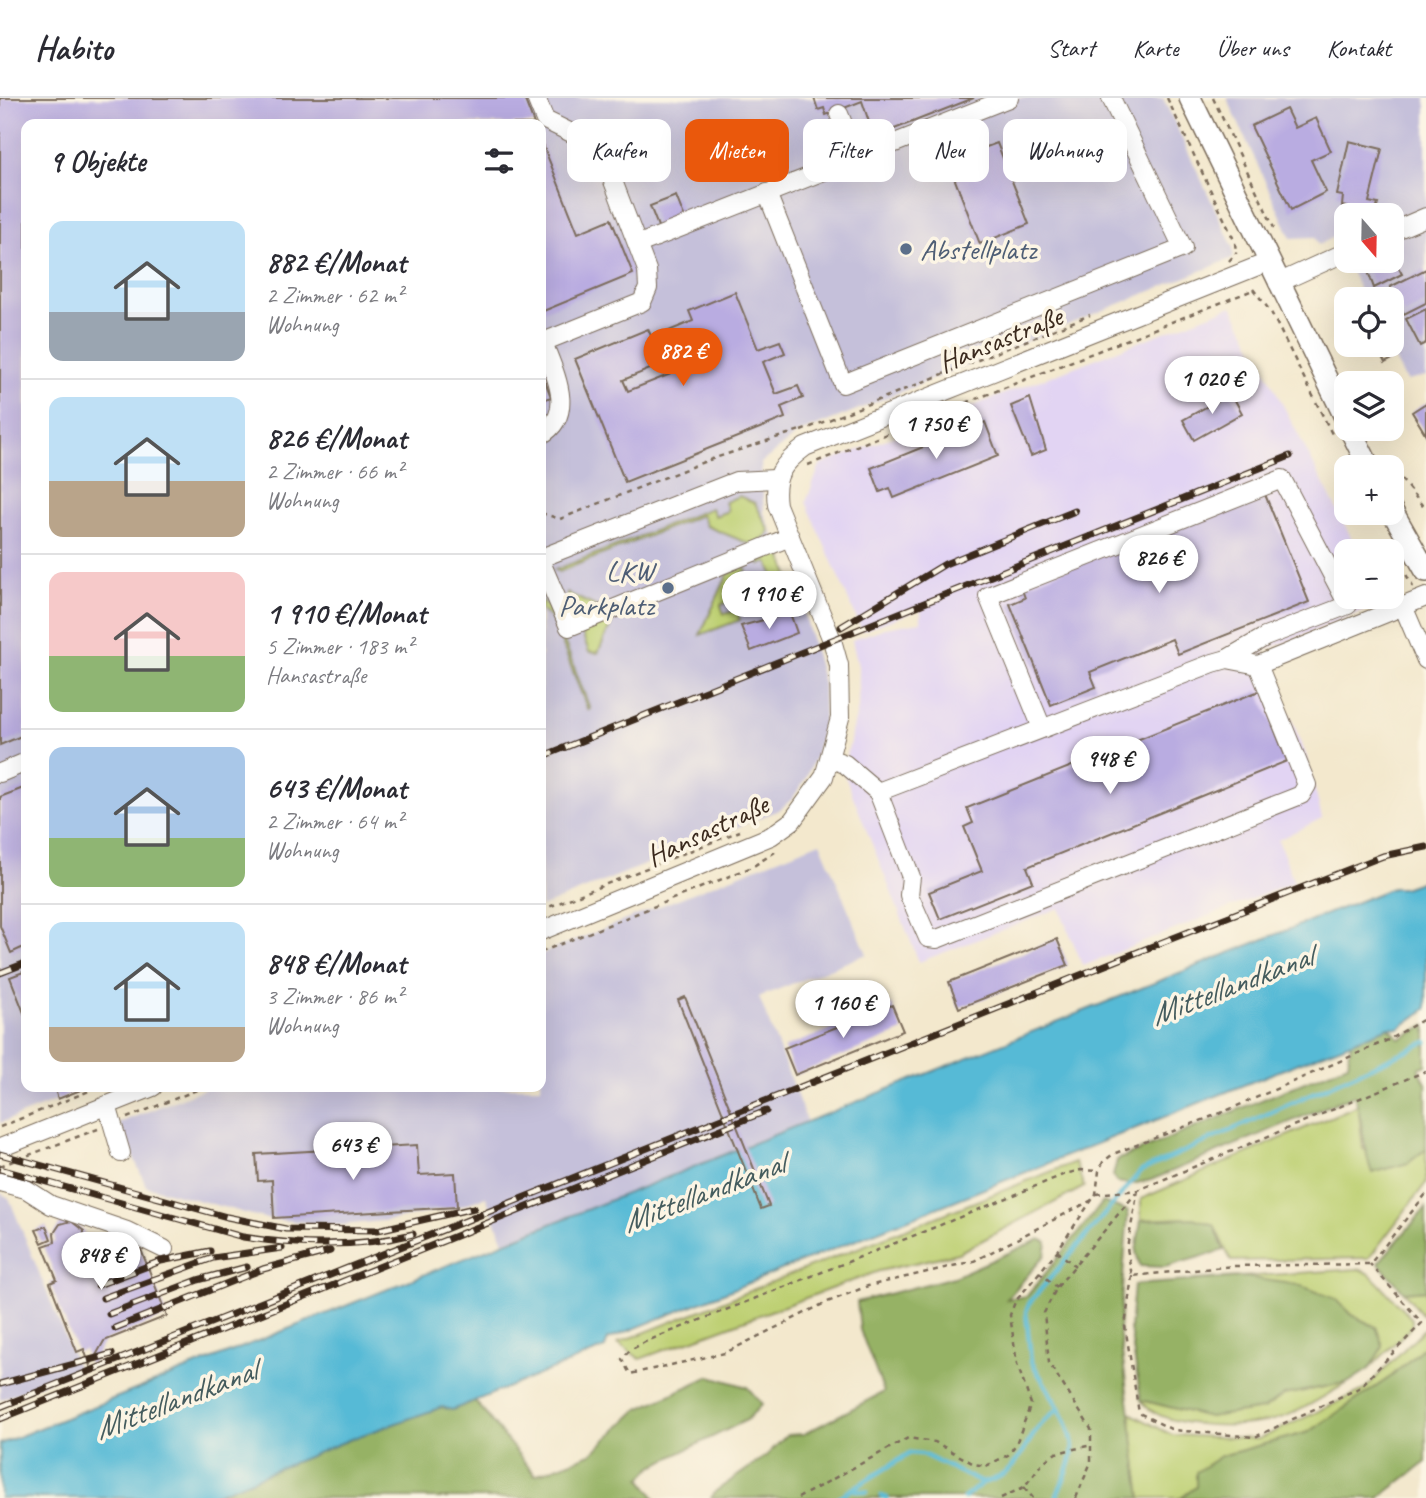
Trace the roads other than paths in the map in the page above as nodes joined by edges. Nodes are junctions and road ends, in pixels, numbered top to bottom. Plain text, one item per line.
1 (536, 98) edge
2 (1009, 98) edge
3 (1111, 98) edge
4 (1190, 98) edge
5 (839, 114) dead end
6 (545, 119) edge
7 (841, 119) edge
8 (546, 120) edge
9 (895, 144) edge
10 (803, 179) edge
11 (767, 193) junction
12 (1426, 217) edge
13 (1404, 226) edge
14 (639, 244) junction
15 (1334, 257) edge
16 (1268, 262) junction
17 (1278, 283) junction
18 (546, 340) edge
19 (546, 352) edge
20 (1334, 395) edge
21 (546, 431) edge
22 (1347, 441) edge
23 (1359, 455) edge
24 (775, 479) junction
25 (1400, 525) edge
26 (790, 537) junction
27 (546, 558) edge
28 (1426, 571) edge
29 (546, 572) edge
30 (1416, 601) edge
31 (1227, 659) junction
32 (1426, 660) edge
33 (1258, 665) junction
34 (1042, 728) junction
35 (831, 759) junction
36 (21, 764) edge
37 (0, 773) edge
38 (878, 792) junction
39 (546, 929) edge
40 (140, 1092) edge
41 (107, 1105) junction
42 (0, 1148) edge
43 (121, 1153) dead end
44 (0, 1182) edge
45 (164, 1249) dead end

1 - 6 street
2 - 9 street
3 - 11 street
4 - 16 main road
5 - 7 street
8 - 14 street
10 - 11 street
11 - 14 street
12 - 13 street
14 - 18 street
15 - 17 street
16 - 17 main road
16 - 24 street, Hansastraße
17 - 20 main road
19 - 21 street
22 - 23 main road
24 - 26 street, Hansastraße
24 - 27 street
25 - 28 main road
26 - 29 street
26 - 35 street, Hansastraße
30 - 32 street
30 - 33 street
31 - 33 street
31 - 34 street
31 - 34 street
33 - 38 street
34 - 38 street
35 - 38 street
35 - 39 street, Hansastraße
36 - 37 street
40 - 41 street
41 - 42 street
41 - 43 street
44 - 45 street

